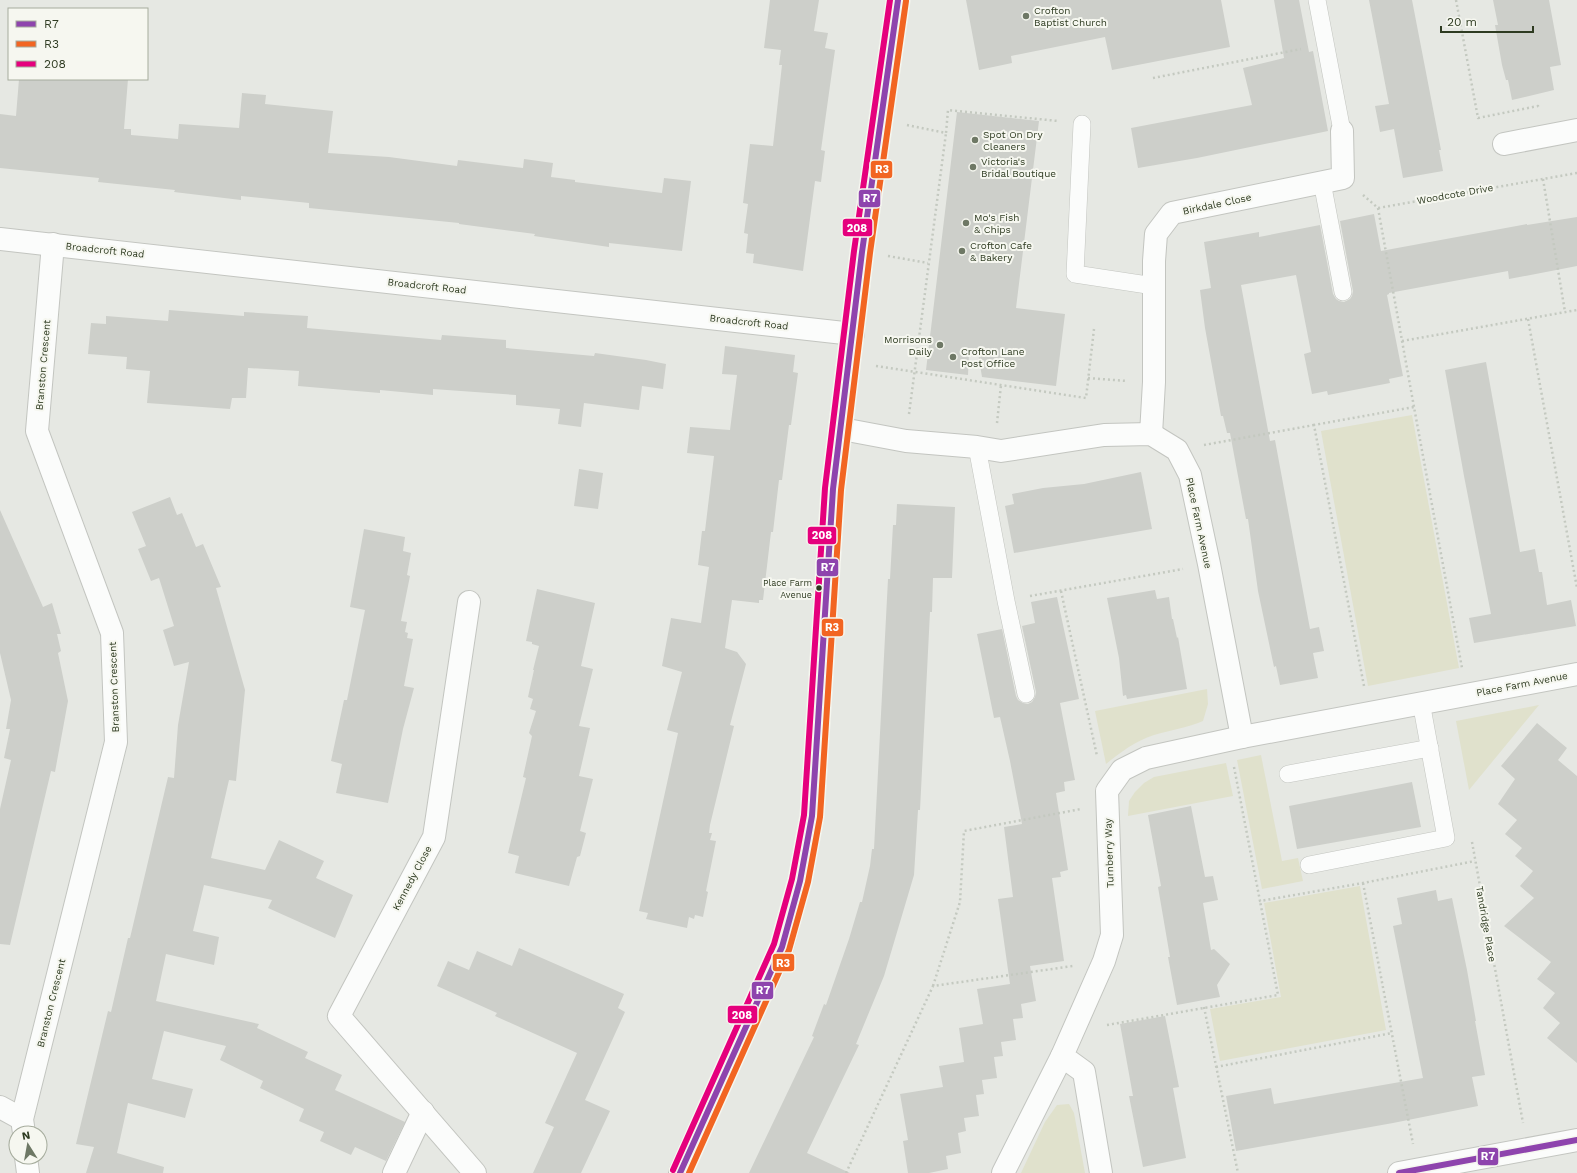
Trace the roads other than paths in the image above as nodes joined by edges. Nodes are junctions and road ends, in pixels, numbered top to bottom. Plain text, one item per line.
1 (898, 0) edge
2 (1317, 0) edge
3 (1082, 124) road end
4 (1577, 130) edge
5 (1342, 131) joint
6 (1504, 144) dead end
7 (1322, 182) junction
8 (0, 239) edge
9 (53, 244) junction
10 (1154, 286) junction
11 (1343, 292) dead end
12 (853, 334) junction
13 (842, 429) junction
14 (1151, 434) junction
15 (986, 449) junction
16 (469, 602) dead end
17 (1577, 674) edge
18 (1026, 694) dead end
19 (1421, 702) junction
20 (1242, 737) junction
21 (1430, 748) junction
22 (1288, 774) dead end
23 (1309, 865) dead end
24 (1062, 1056) junction
25 (0, 1107) edge
26 (423, 1112) junction
27 (22, 1125) edge
28 (23, 1125) edge
29 (1577, 1140) edge
30 (1417, 1171) edge
31 (394, 1173) edge
32 (475, 1173) edge
33 (680, 1173) edge
34 (1003, 1173) edge
35 (1101, 1173) edge

1 - 12 street
2 - 5 lane
3 - 10 lane
4 - 6 street
5 - 7 street, Birkdale Close
7 - 10 street, Birkdale Close
7 - 11 lane
8 - 9 street, Broadcroft Road
9 - 12 street, Broadcroft Road
9 - 28 street, Branston Crescent
10 - 14 street, Birkdale Close
12 - 13 street
13 - 15 street
13 - 33 street
14 - 15 street
14 - 20 street, Place Farm Avenue
15 - 18 lane
16 - 26 street, Kennedy Close
17 - 19 street, Place Farm Avenue
19 - 20 street, Place Farm Avenue
19 - 21 lane
20 - 24 street, Turnberry Way
21 - 22 lane
21 - 23 lane
24 - 34 street, Turnberry Way
24 - 35 street
25 - 27 street
26 - 31 street
26 - 32 street, Kennedy Close
29 - 30 street

